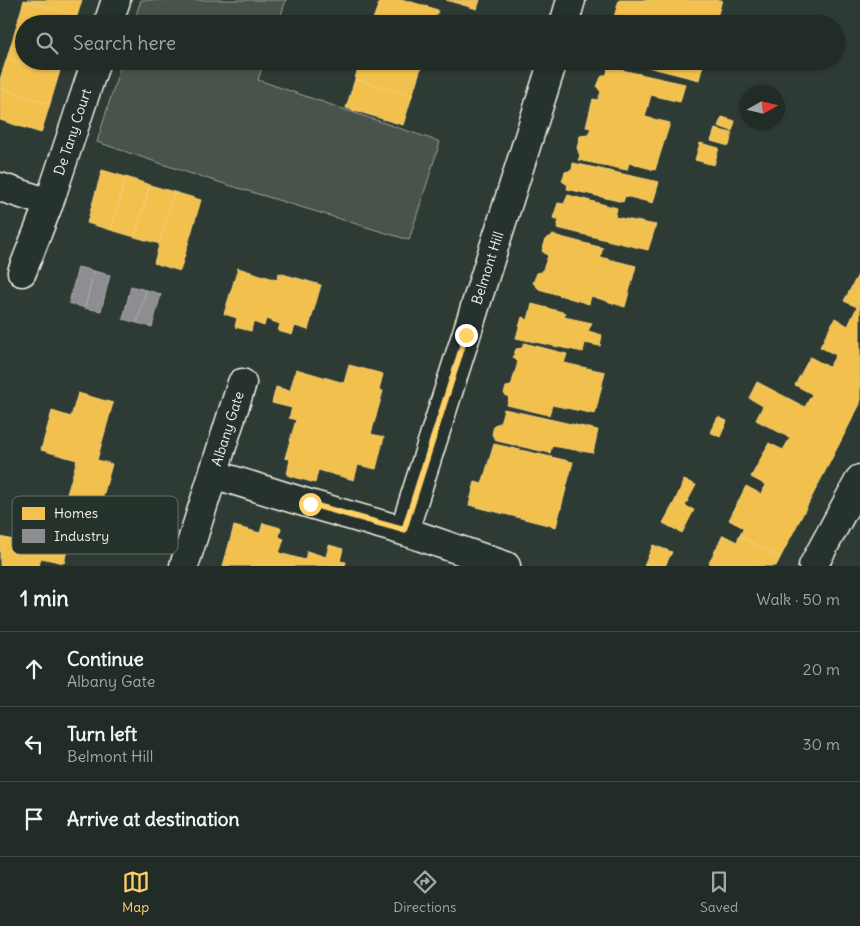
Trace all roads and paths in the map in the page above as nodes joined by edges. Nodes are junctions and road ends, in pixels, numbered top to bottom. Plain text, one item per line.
1 (116, 0) edge
2 (571, 0) edge
3 (111, 15) edge
4 (567, 15) edge
5 (93, 70) edge
6 (550, 70) edge
7 (0, 187) edge
8 (49, 203) junction
9 (22, 272) dead end
10 (242, 383) dead end
11 (213, 474) junction
12 (860, 479) edge
13 (404, 530) junction
14 (184, 566) edge
15 (506, 566) edge
16 (813, 566) edge

1 - 3 street
2 - 4 street
5 - 8 street, De Tany Court
6 - 13 street, Belmont Hill
7 - 8 street
8 - 9 street, De Tany Court
10 - 11 street, Albany Gate
11 - 13 street, Albany Gate
11 - 14 street, Albany Gate
12 - 16 street
13 - 15 street, Albany Gate

